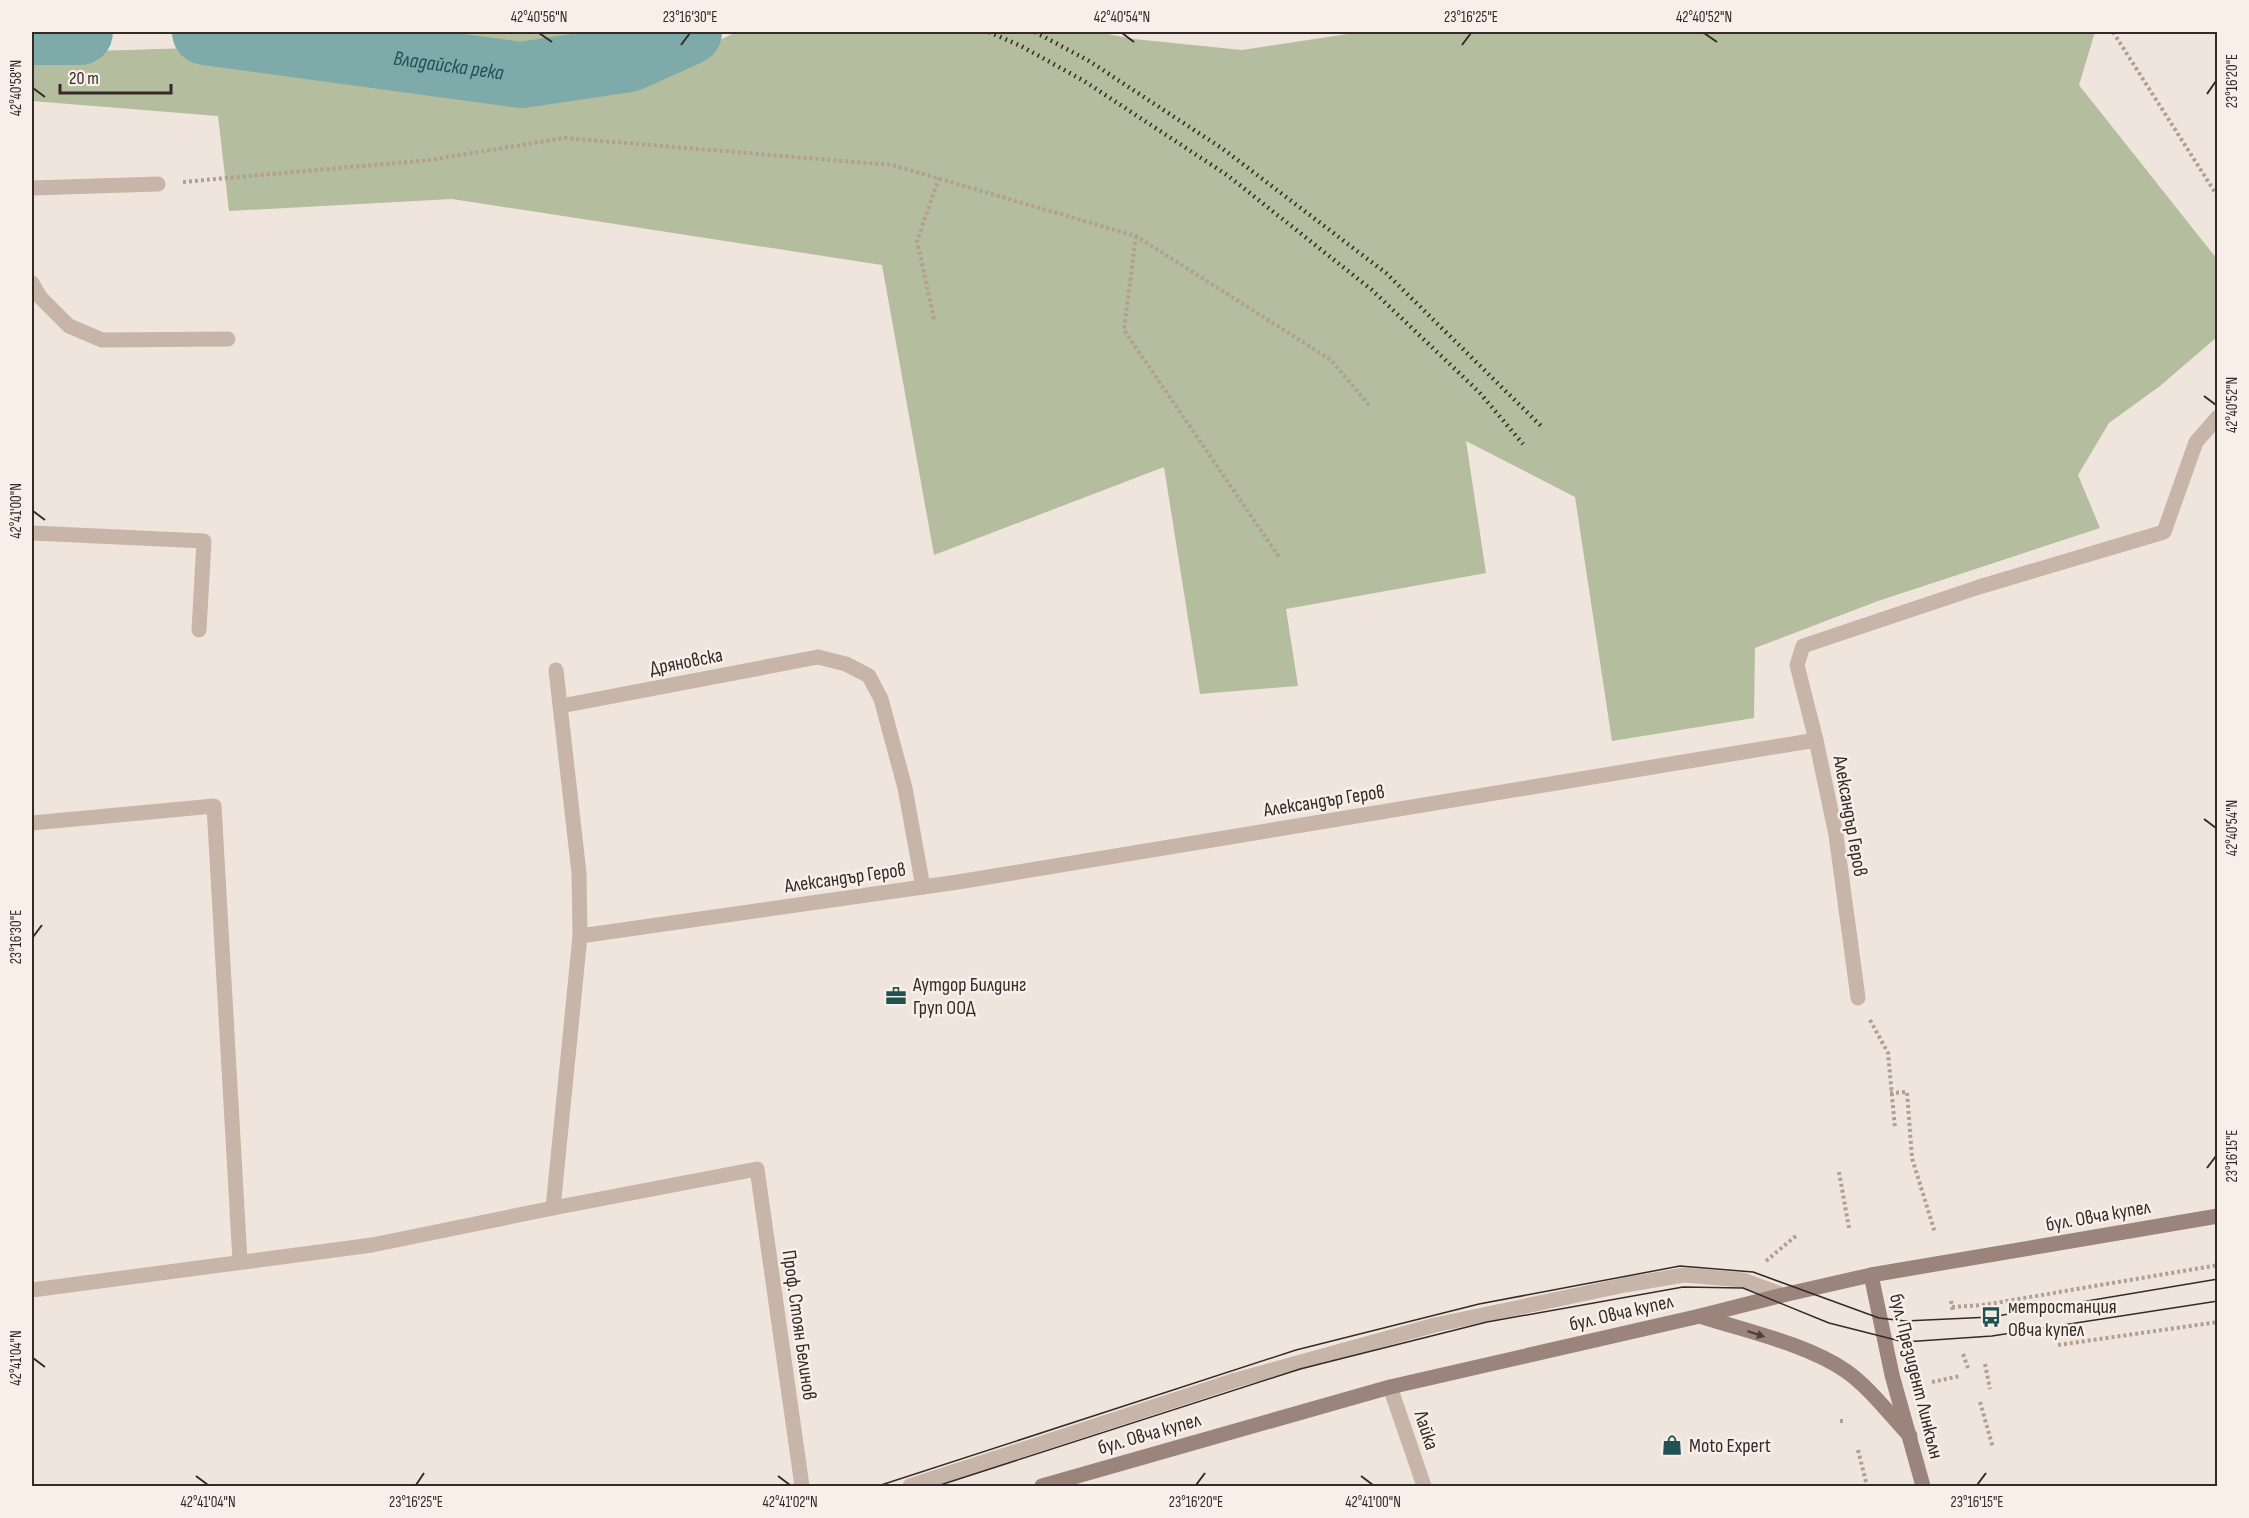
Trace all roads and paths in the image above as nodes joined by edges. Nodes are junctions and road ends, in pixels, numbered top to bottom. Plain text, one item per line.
1 (2113, 32) edge
2 (939, 178) junction
3 (158, 184) joint
4 (32, 188) edge
5 (2217, 197) edge
6 (1136, 236) junction
7 (32, 283) edge
8 (934, 319) dead end
9 (228, 339) dead end
10 (1369, 405) dead end
11 (2217, 417) edge
12 (32, 532) edge
13 (1280, 557) dead end
14 (199, 630) dead end
15 (556, 670) dead end
16 (561, 706) junction
17 (1816, 740) junction
18 (32, 823) edge
19 (923, 887) junction
20 (580, 936) junction
21 (1858, 998) joint
22 (1890, 1093) junction
23 (1895, 1128) dead end
24 (1839, 1172) dead end
25 (553, 1208) junction
26 (2217, 1216) edge
27 (1849, 1228) dead end
28 (1935, 1233) dead end
29 (240, 1261) junction
30 (2217, 1265) edge
31 (1871, 1275) junction
32 (32, 1290) edge
33 (1783, 1294) junction
34 (1950, 1301) dead end
35 (1700, 1316) junction
36 (2217, 1322) edge
37 (2058, 1345) dead end
38 (1963, 1354) dead end
39 (1985, 1364) dead end
40 (1968, 1368) dead end
41 (1960, 1376) dead end
42 (1932, 1382) dead end
43 (1390, 1387) junction
44 (1990, 1389) dead end
45 (1980, 1402) dead end
46 (1910, 1436) junction
47 (1993, 1448) dead end
48 (1858, 1450) dead end
49 (802, 1486) edge
50 (910, 1486) edge
51 (1042, 1486) edge
52 (1424, 1486) edge
53 (1867, 1486) edge
54 (1923, 1486) edge

1 - 5 path
2 - 3 path
2 - 6 path
2 - 8 path
3 - 4 street
6 - 10 path
6 - 13 path
7 - 9 street
11 - 17 street
12 - 14 street
15 - 16 street
16 - 19 street, Дряновска
16 - 20 street
17 - 19 street, Александър Геров
17 - 21 street, Александър Геров
18 - 29 street
19 - 20 street, Александър Геров
20 - 25 street
21 - 22 path
22 - 23 path
22 - 28 path
24 - 27 path
25 - 29 street
25 - 49 street, Проф. Стоян Белинов
26 - 31 main road, бул. Овча купел
29 - 32 street
30 - 34 path
31 - 33 main road, бул. Овча купел
31 - 46 main road, бул. Президент Линкълн
33 - 35 main road, бул. Овча купел
33 - 50 street
35 - 43 main road, бул. Овча купел
35 -> 46 main road
36 - 37 path
38 - 40 path
39 - 44 path
41 - 42 path
43 - 51 main road, бул. Овча купел
43 - 52 street, Лайка
45 - 47 path
46 - 54 main road, бул. Президент Линкълн
48 - 53 path

